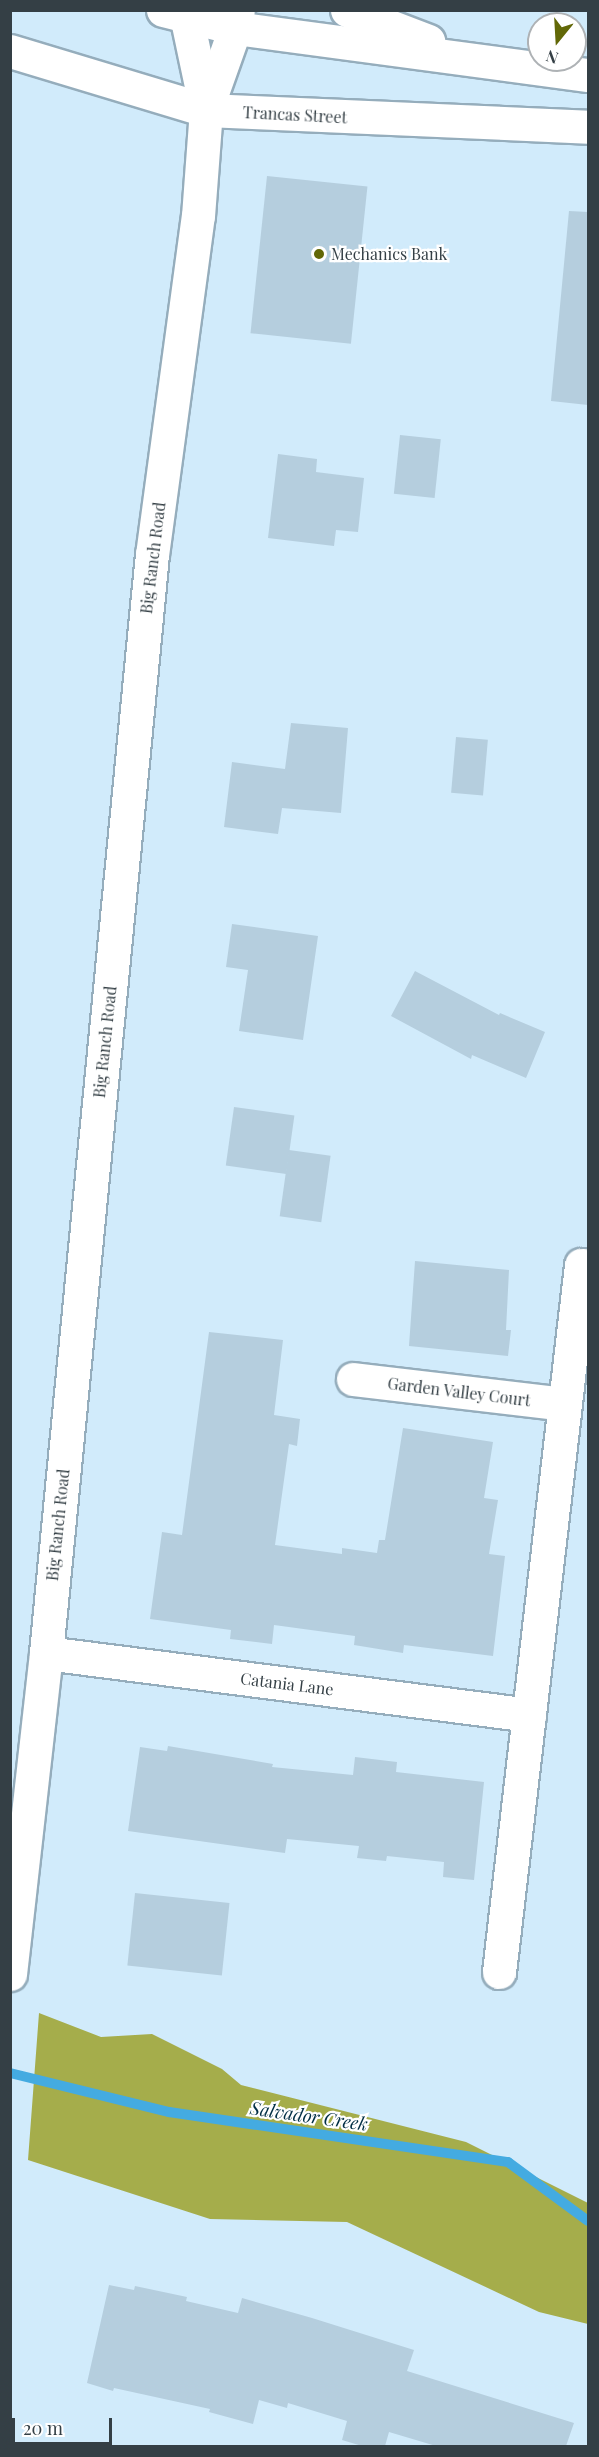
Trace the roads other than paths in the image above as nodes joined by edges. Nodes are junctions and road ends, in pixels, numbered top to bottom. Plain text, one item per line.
1 (347, 10) edge
2 (178, 12) edge
3 (237, 19) edge
4 (10, 51) edge
5 (573, 74) edge
6 (206, 110) junction
7 (588, 127) edge
8 (581, 1265) dead end
9 (353, 1379) dead end
10 (565, 1404) junction
11 (46, 1653) junction
12 (529, 1714) junction
13 (499, 1972) dead end
14 (10, 1974) edge

1 - 5 street
2 - 3 street
2 - 6 street
3 - 5 street
3 - 6 street
4 - 6 street, Trancas Street
6 - 7 street, Trancas Street
6 - 11 street, Big Ranch Road
8 - 10 street
9 - 10 street, Garden Valley Court
10 - 12 street
11 - 12 street, Catania Lane
11 - 14 street, Big Ranch Road
12 - 13 street

